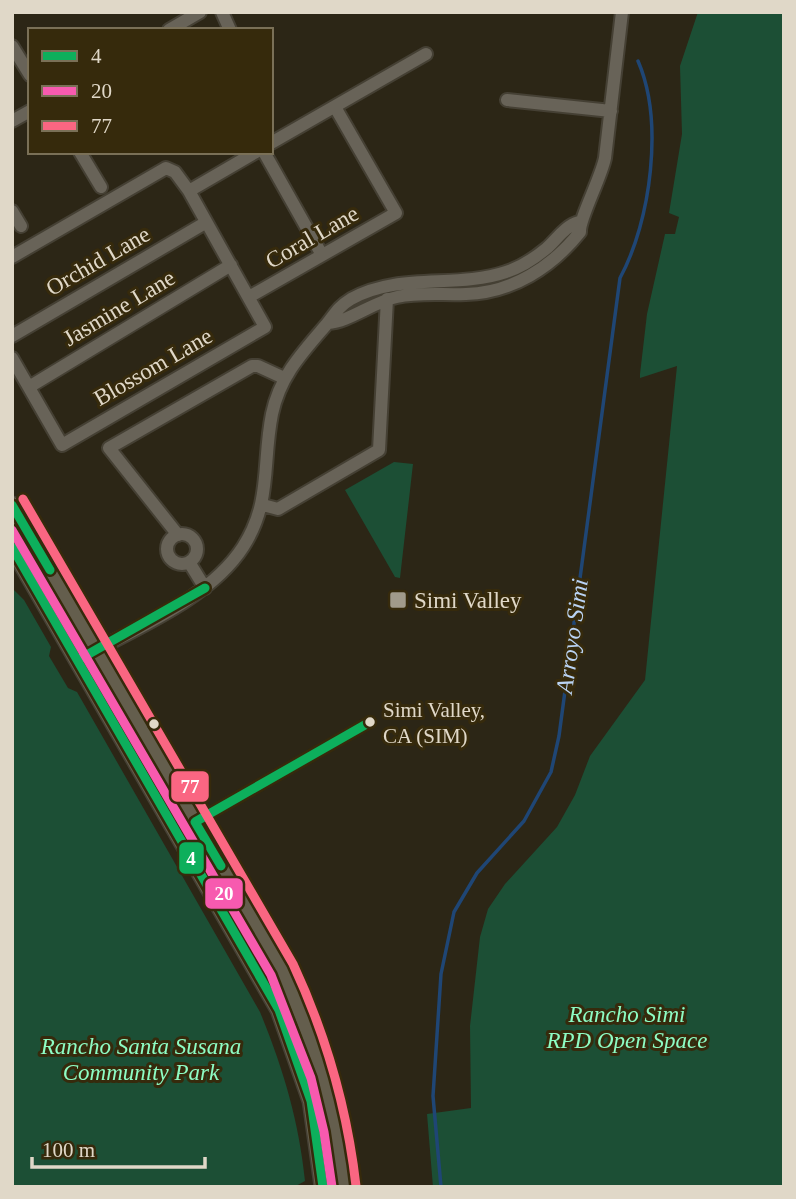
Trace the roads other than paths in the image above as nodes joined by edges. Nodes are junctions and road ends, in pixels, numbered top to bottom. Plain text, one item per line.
1 (200, 12) edge
2 (222, 12) edge
3 (622, 12) edge
4 (172, 28) edge
5 (229, 28) edge
6 (12, 46) edge
7 (426, 54) dead end
8 (28, 72) edge
9 (507, 100) dead end
10 (335, 107) junction
11 (611, 111) junction
12 (28, 112) edge
13 (12, 121) edge
14 (273, 142) edge
15 (81, 154) edge
16 (253, 154) edge
17 (265, 154) edge
18 (101, 187) dead end
19 (189, 191) junction
20 (12, 211) edge
21 (205, 222) junction
22 (579, 222) junction
23 (21, 226) dead end
24 (322, 255) junction
25 (12, 257) edge
26 (231, 265) junction
27 (249, 297) junction
28 (387, 299) junction
29 (328, 323) junction
30 (12, 336) edge
31 (13, 362) edge
32 (284, 378) junction
33 (29, 387) junction
34 (12, 505) edge
35 (262, 505) junction
36 (178, 535) junction
37 (12, 547) edge
38 (189, 562) junction
39 (205, 588) junction
40 (96, 650) junction
41 (78, 660) junction
42 (323, 1187) edge
43 (344, 1187) edge

1 - 4 street
2 - 5 street
3 - 11 street
6 - 8 street
7 - 10 street
9 - 11 street
10 - 14 street
10 - 24 street, Coral Lane
11 - 22 street
12 - 13 street
15 - 18 street
16 - 19 street
17 - 24 street
19 - 21 street
19 - 25 street
20 - 23 street
21 - 26 street
21 - 30 street, Orchid Lane
22 - 28 street
22 - 29 street
24 - 27 street, Coral Lane
26 - 27 street
26 - 33 street, Jasmine Lane
27 - 33 street, Blossom Lane
28 - 29 street
28 - 35 street
29 - 32 street
31 - 33 street
32 - 35 street
32 - 36 street
34 - 40 main road
35 - 39 street
36 - 38 street
36 - 38 street
37 - 41 main road
38 - 39 street
39 - 40 street
40 - 41 street
40 - 43 main road
41 - 42 main road

